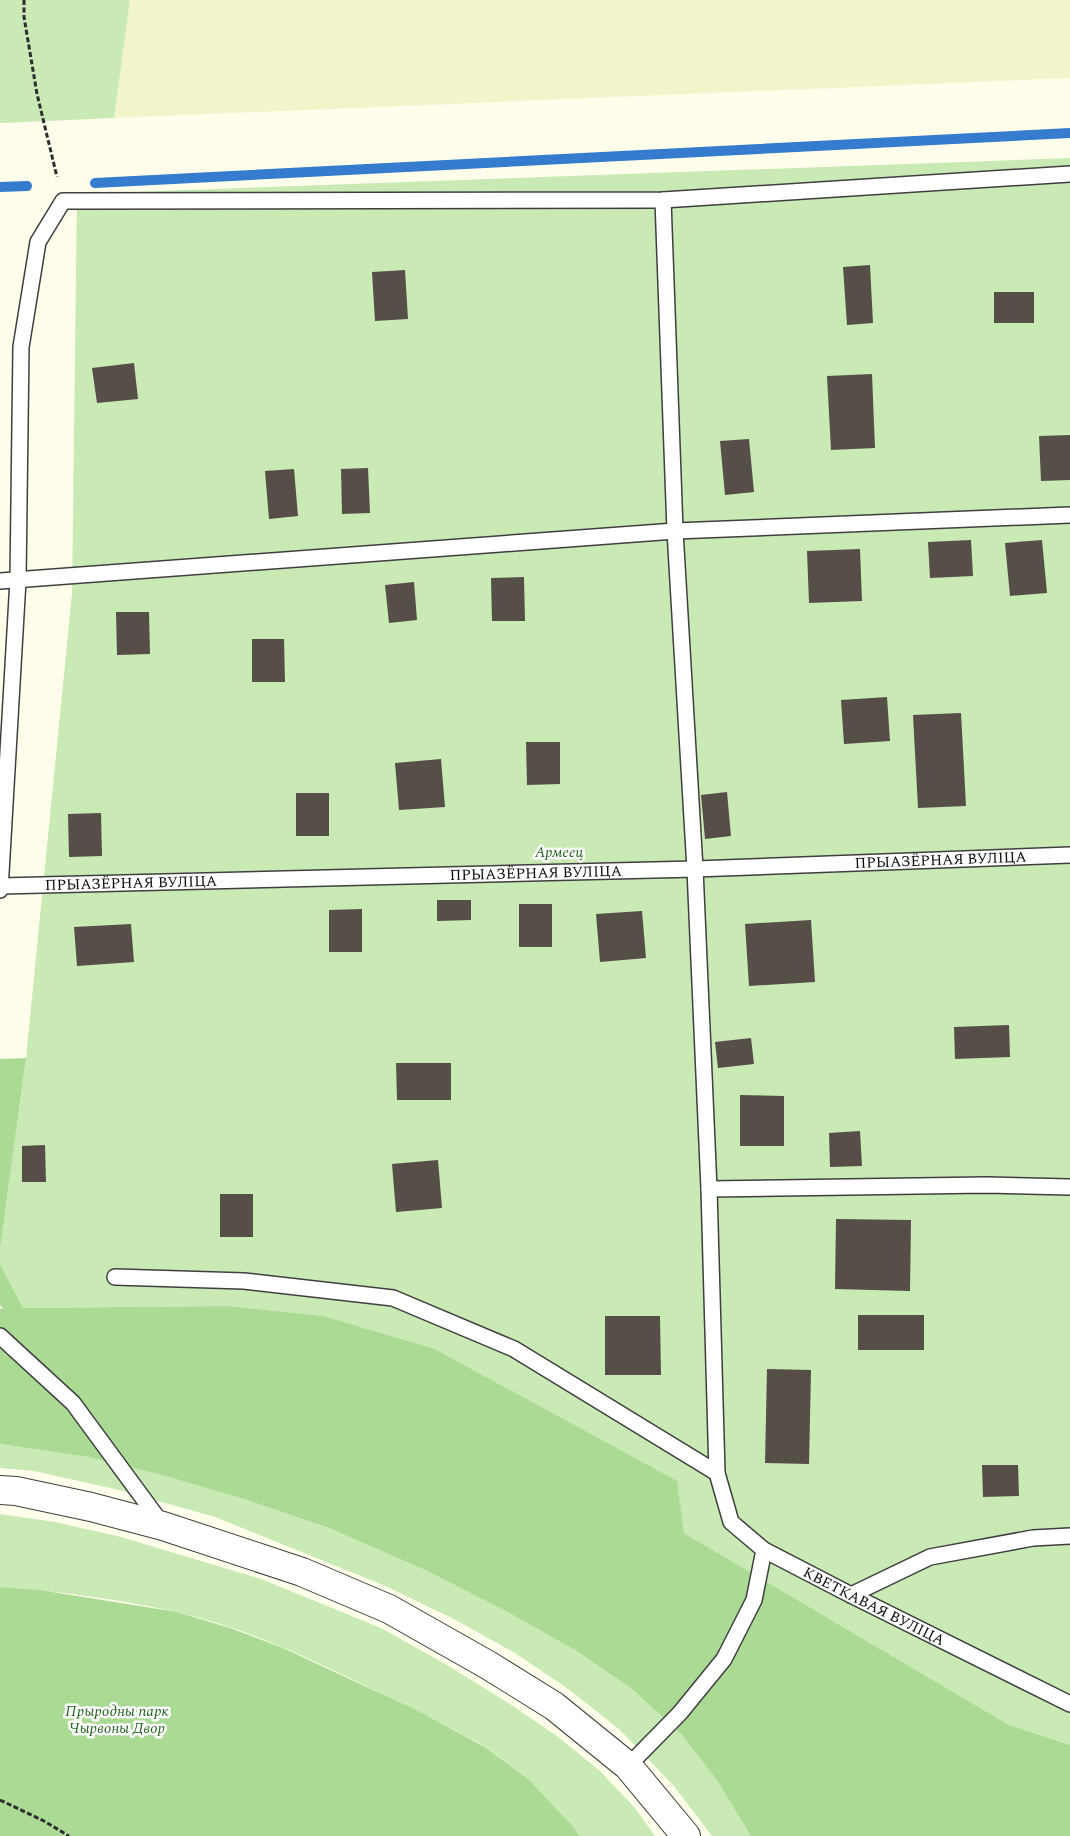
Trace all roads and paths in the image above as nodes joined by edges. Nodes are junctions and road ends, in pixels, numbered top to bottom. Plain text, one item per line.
1 (24, 0) edge
2 (1070, 174) edge
3 (663, 200) junction
4 (63, 202) junction
5 (1070, 515) edge
6 (675, 531) junction
7 (18, 580) junction
8 (0, 581) edge
9 (1070, 855) edge
10 (695, 869) junction
11 (0, 888) edge
12 (1070, 1187) edge
13 (709, 1189) junction
14 (114, 1277) dead end
15 (0, 1336) edge
16 (717, 1473) junction
17 (0, 1490) edge
18 (163, 1526) junction
19 (1070, 1536) edge
20 (764, 1550) junction
21 (851, 1595) junction
22 (1070, 1704) edge
23 (628, 1766) junction
24 (0, 1800) edge
25 (69, 1836) edge
26 (686, 1836) edge

1 - 4 path
2 - 3 lane
3 - 4 lane
3 - 6 lane, КВЕТКАВАЯ ВУЛІЦА
4 - 7 lane
5 - 6 lane
6 - 7 lane
6 - 10 lane, КВЕТКАВАЯ ВУЛІЦА
7 - 8 lane
7 - 11 lane
9 - 10 lane, ПРЫАЗЁРНАЯ ВУЛІЦА
10 - 11 lane, ПРЫАЗЁРНАЯ ВУЛІЦА
10 - 13 lane, КВЕТКАВАЯ ВУЛІЦА
12 - 13 lane
13 - 16 lane, КВЕТКАВАЯ ВУЛІЦА
14 - 16 lane
15 - 18 lane
16 - 20 lane, КВЕТКАВАЯ ВУЛІЦА
17 - 18 street
18 - 23 street
19 - 21 lane
20 - 21 lane, КВЕТКАВАЯ ВУЛІЦА
20 - 23 lane
21 - 22 lane, КВЕТКАВАЯ ВУЛІЦА
23 - 26 street
24 - 25 path

